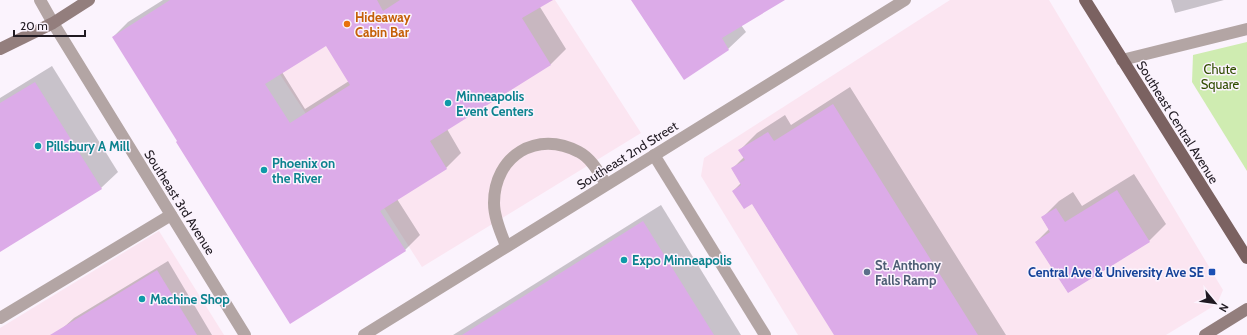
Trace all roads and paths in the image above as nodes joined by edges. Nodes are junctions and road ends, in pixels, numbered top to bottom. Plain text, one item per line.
1 (40, 0) edge
2 (90, 0) edge
3 (905, 0) edge
4 (1085, 0) edge
5 (53, 23) junction
6 (1247, 30) edge
7 (0, 50) edge
8 (1122, 60) junction
9 (654, 155) junction
10 (606, 184) junction
11 (171, 215) junction
12 (506, 246) junction
13 (1247, 258) edge
14 (1247, 309) edge
15 (0, 318) edge
16 (245, 335) edge
17 (364, 335) edge
18 (765, 335) edge
19 (1204, 335) edge

1 - 5 street, Southeast 3rd Avenue
2 - 5 street
3 - 9 street, Southeast 2nd Street
4 - 8 main road, Southeast Central Avenue
5 - 7 street
5 - 11 street, Southeast 3rd Avenue
6 - 8 street
8 - 13 main road, Southeast Central Avenue
9 - 10 street, Southeast 2nd Street
9 - 18 street
10 - 12 street, Southeast 2nd Street
10 - 12 street
11 - 15 street
11 - 16 street, Southeast 3rd Avenue
12 - 17 street, Southeast 2nd Street
14 - 19 street

